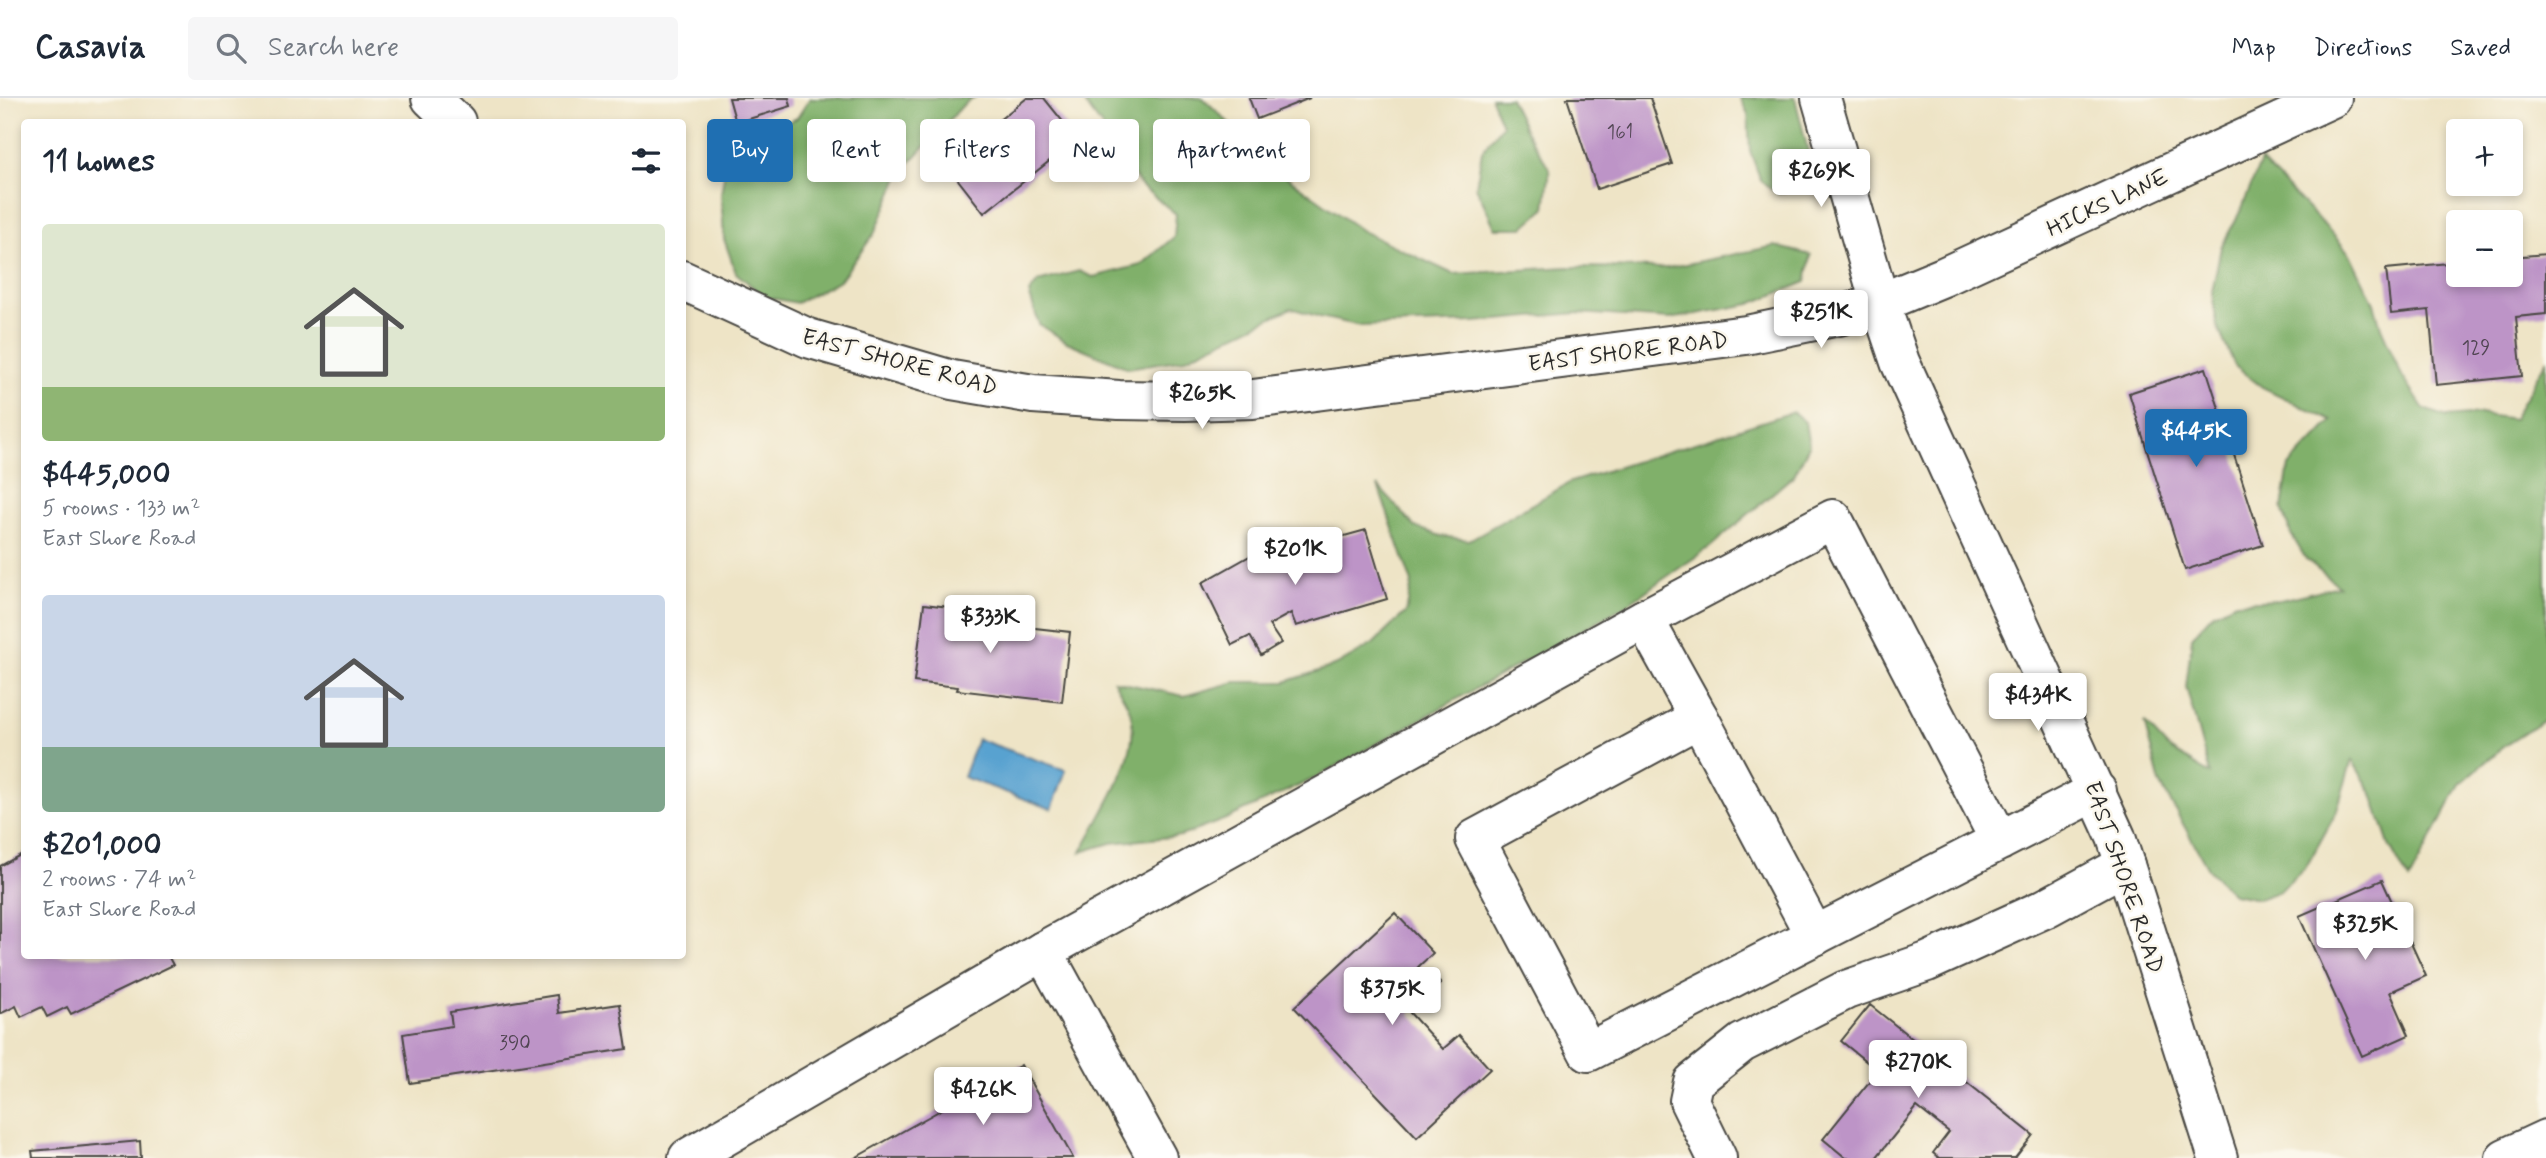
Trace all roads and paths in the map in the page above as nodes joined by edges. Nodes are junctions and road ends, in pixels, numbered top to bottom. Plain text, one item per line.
1 (430, 98) edge
2 (1821, 98) edge
3 (2332, 98) edge
4 (453, 119) edge
5 (686, 282) edge
6 (1880, 303) junction
7 (1644, 619) junction
8 (1699, 718) junction
9 (2097, 791) junction
10 (2000, 841) junction
11 (2125, 865) junction
12 (1815, 936) junction
13 (1042, 951) junction
14 (2546, 1139) edge
15 (688, 1158) edge
16 (1157, 1158) edge
17 (1717, 1158) edge
18 (2218, 1158) edge
19 (2505, 1158) edge

1 - 4 main road
2 - 6 main road
3 - 6 main road, HICKS LANE
5 - 6 main road, EAST SHORE ROAD
6 - 9 main road, EAST SHORE ROAD
7 - 8 main road
7 - 10 main road
7 - 13 main road
8 - 12 main road
8 - 12 main road
9 - 10 main road
9 - 11 main road, EAST SHORE ROAD
10 - 12 main road
11 - 17 main road
11 - 18 main road, EAST SHORE ROAD
13 - 15 main road
13 - 16 main road
14 - 19 main road

